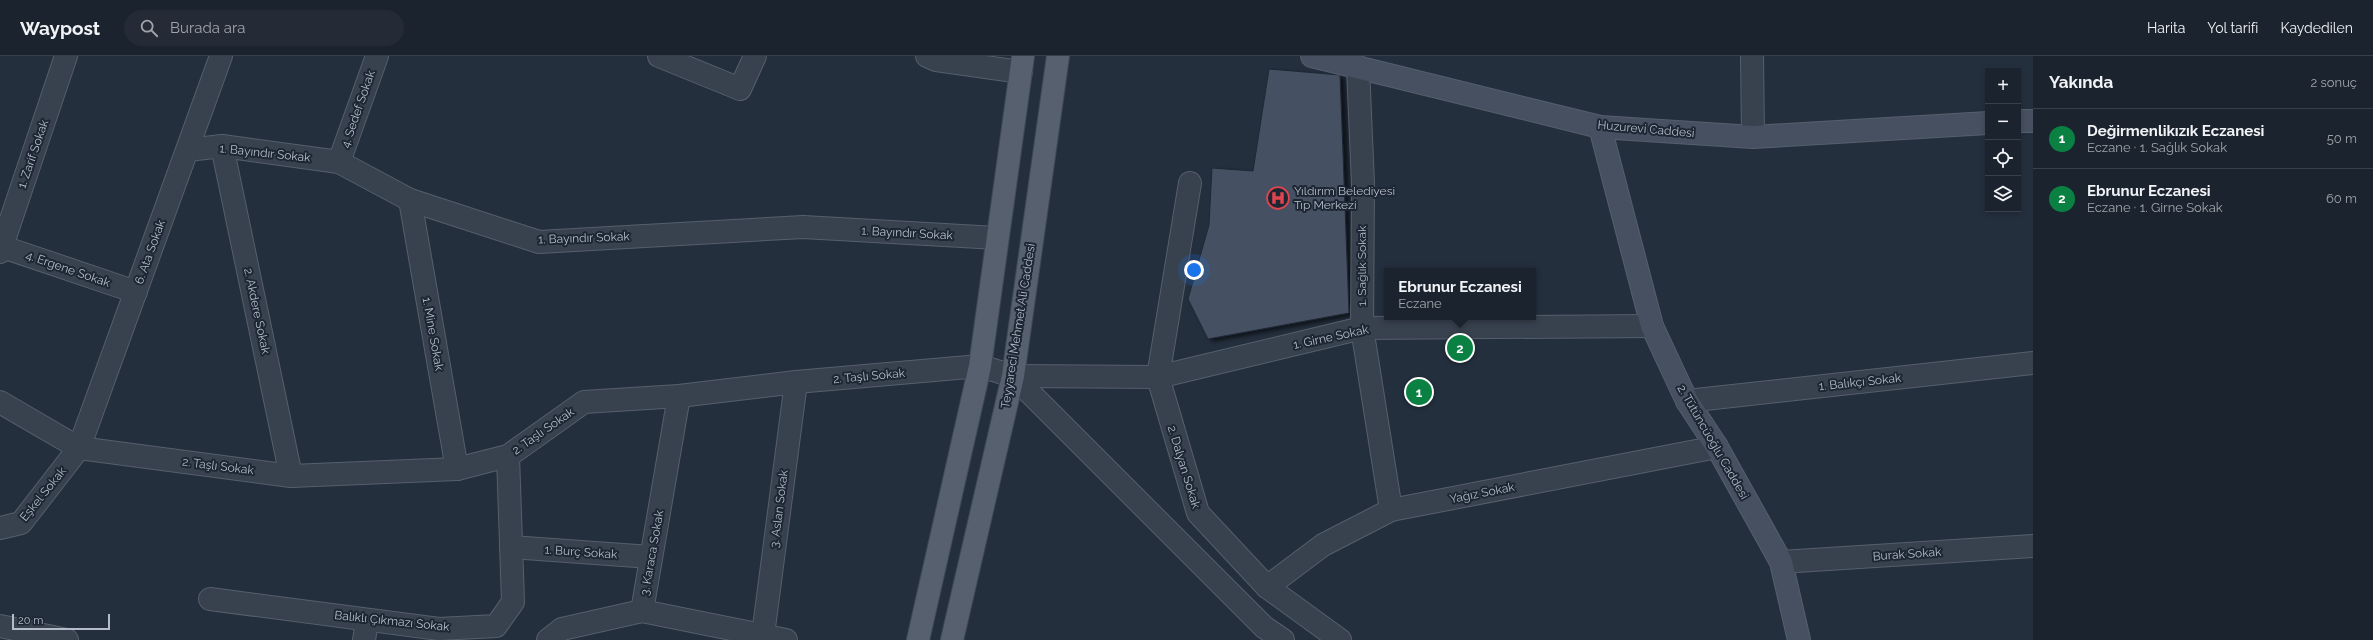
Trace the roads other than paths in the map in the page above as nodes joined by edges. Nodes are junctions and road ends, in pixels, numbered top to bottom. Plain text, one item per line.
1 (66, 56) edge
2 (221, 56) edge
3 (377, 56) edge
4 (659, 56) edge
5 (755, 56) edge
6 (927, 56) edge
7 (1058, 56) edge
8 (1312, 56) edge
9 (1752, 56) edge
10 (1022, 64) edge
11 (1358, 67) junction
12 (2033, 120) edge
13 (2021, 121) edge
14 (1985, 123) edge
15 (1600, 126) junction
16 (1753, 137) junction
17 (222, 146) junction
18 (188, 150) junction
19 (339, 162) junction
20 (1190, 183) dead end
21 (410, 200) junction
22 (997, 238) junction
23 (1, 248) edge
24 (136, 292) junction
25 (1652, 326) junction
26 (1362, 328) junction
27 (2033, 363) edge
28 (980, 366) junction
29 (1013, 376) junction
30 (1158, 377) junction
31 (796, 382) junction
32 (679, 396) junction
33 (1687, 401) junction
34 (0, 402) edge
35 (1717, 447) junction
36 (79, 448) junction
37 (508, 456) junction
38 (457, 469) junction
39 (291, 476) junction
40 (1391, 510) junction
41 (0, 528) edge
42 (2033, 546) edge
43 (511, 547) junction
44 (651, 558) junction
45 (1781, 562) junction
46 (1267, 587) junction
47 (210, 598) dead end
48 (642, 611) junction
49 (0, 626) edge
50 (366, 630) edge
51 (763, 635) junction
52 (67, 640) edge
53 (548, 640) edge
54 (786, 640) edge
55 (918, 640) edge
56 (952, 640) edge
57 (1283, 640) edge
58 (1340, 640) edge
59 (1799, 640) edge

1 - 23 street, 1. Zarif Sokak
2 - 18 street, 6. Ata Sokak
3 - 19 street, 4. Sedef Sokak
4 - 5 street
6 - 10 street
7 - 29 main road, Teyyareci Mehmet Ali Caddesi
8 - 11 street, Huzurevi Caddesi
9 - 16 street
10 - 22 main road
11 - 15 street, Huzurevi Caddesi
11 - 26 street, 1. Sağlık Sokak
12 - 13 street
14 - 16 street, Huzurevi Caddesi
15 - 16 street, Huzurevi Caddesi
15 - 25 street, 2. Tütüncüoğlu Caddesi
17 - 18 street, 1. Bayındır Sokak
17 - 19 street, 1. Bayındır Sokak
17 - 39 street, 2. Akdere Sokak
18 - 24 street, 6. Ata Sokak
19 - 21 street, 1. Bayındır Sokak
20 - 30 street
21 - 22 street, 1. Bayındır Sokak
21 - 38 street, 1. Mine Sokak
22 - 28 main road
23 - 24 street, 4. Ergene Sokak
24 - 36 street, 6. Ata Sokak
25 - 26 street, 1. Girne Sokak
25 - 33 street, 2. Tütüncüoğlu Caddesi
26 - 30 street, 1. Girne Sokak
26 - 40 street, 1. Sağlık Sokak
27 - 33 street, 1. Balıkçı Sokak
28 - 29 street
28 - 31 street, 2. Taşlı Sokak
28 - 55 main road
29 - 30 street
29 - 56 main road, Teyyareci Mehmet Ali Caddesi
29 - 57 street
30 - 46 street, 2. Dalyan Sokak
31 - 32 street, 2. Taşlı Sokak
31 - 51 street, 3. Aslan Sokak
32 - 37 street, 2. Taşlı Sokak
32 - 44 street, 3. Karaca Sokak
33 - 35 street, 2. Tütüncüoğlu Caddesi
34 - 36 street, 2. Taşlı Sokak
35 - 40 street, Yağız Sokak
35 - 45 street, 2. Tütüncüoğlu Caddesi
36 - 39 street, 2. Taşlı Sokak
36 - 41 street, Eşkel Sokak
37 - 38 street, 2. Taşlı Sokak
37 - 43 street, Balıklı Çıkmazı Sokak
38 - 39 street, 2. Taşlı Sokak
40 - 46 street, Yağız Sokak
42 - 45 street, Burak Sokak
43 - 44 street, 1. Burç Sokak
43 - 50 street, Balıklı Çıkmazı Sokak
44 - 48 street, 3. Karaca Sokak
45 - 59 street, 2. Tütüncüoğlu Caddesi
46 - 58 street, 2. Dalyan Sokak
47 - 50 street, Balıklı Çıkmazı Sokak
48 - 51 street
48 - 53 street, 3. Karaca Sokak
49 - 52 street
51 - 54 street

